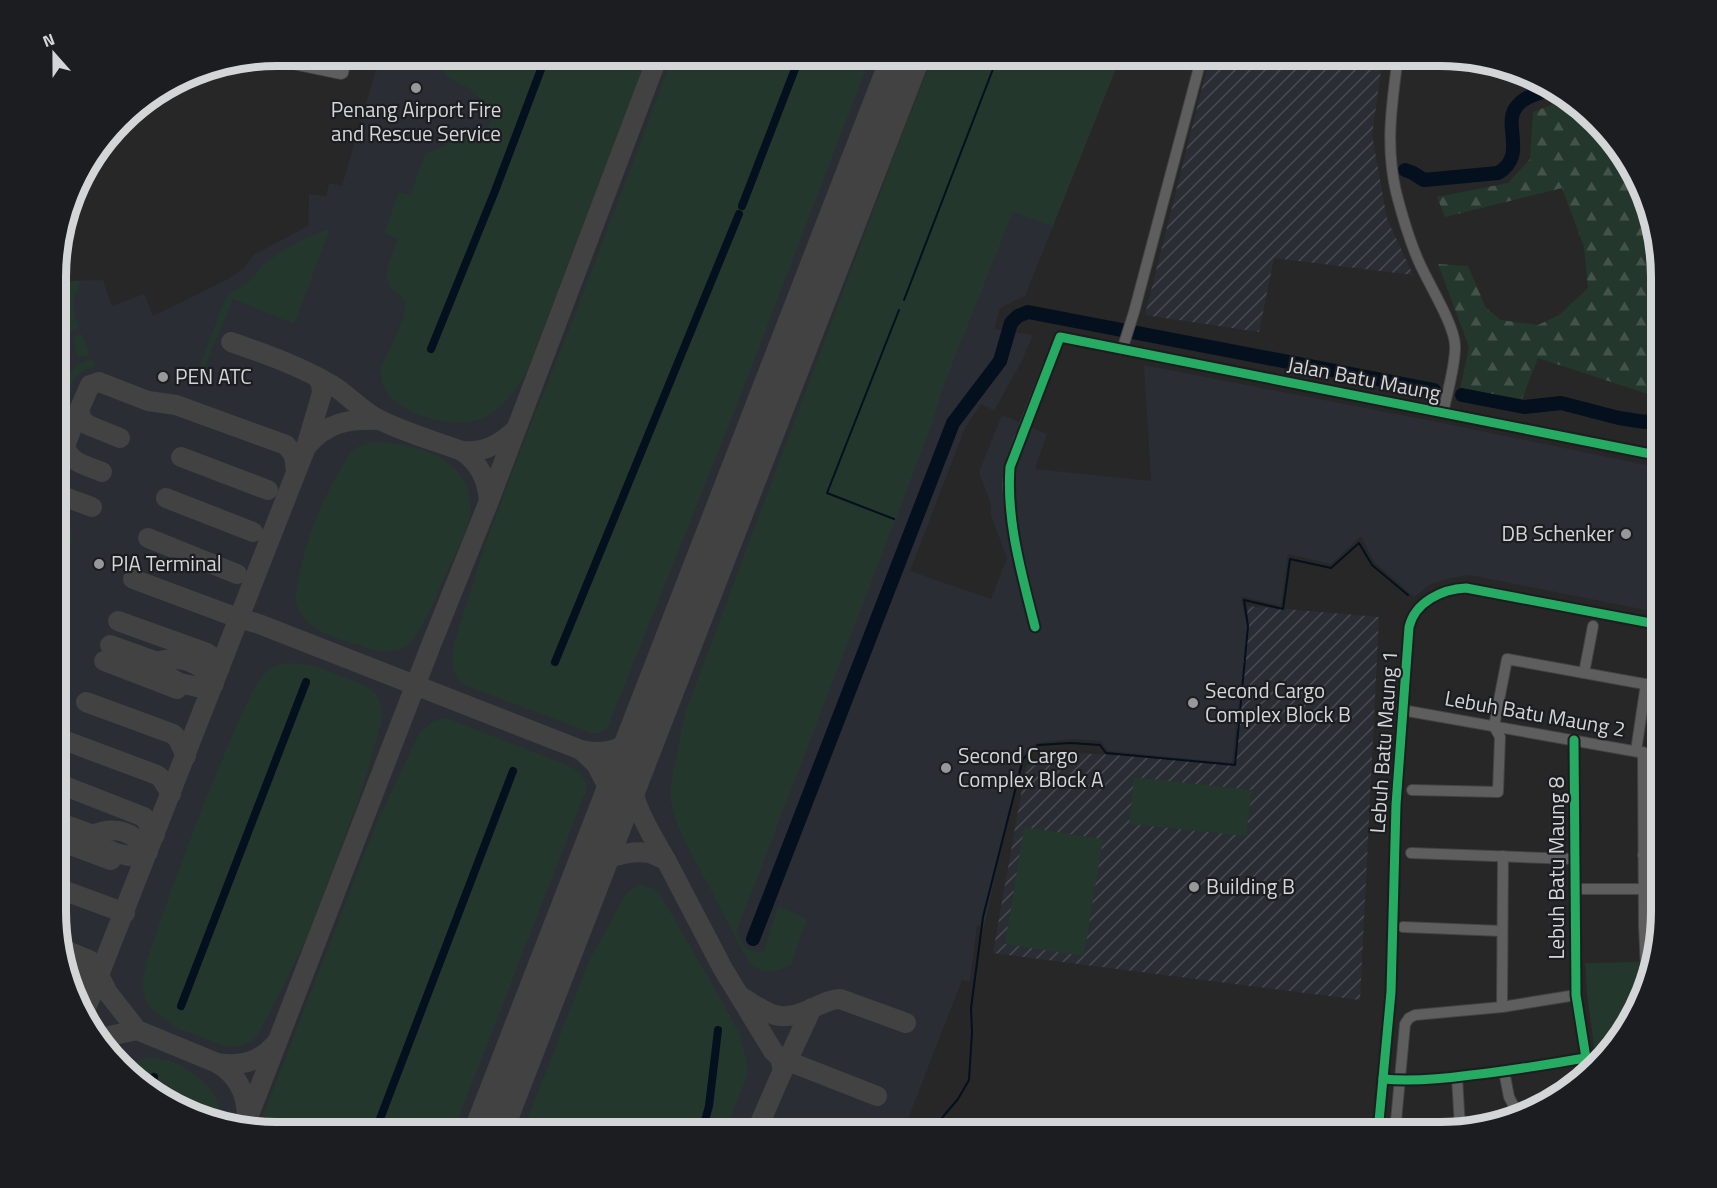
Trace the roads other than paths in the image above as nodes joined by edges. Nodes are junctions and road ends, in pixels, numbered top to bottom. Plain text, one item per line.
1 (302, 66) edge
2 (344, 66) edge
3 (1199, 66) edge
4 (1397, 66) edge
5 (1123, 349) junction
6 (1443, 413) junction
7 (1025, 425) dead end
8 (1020, 438) dead end
9 (1651, 454) edge
10 (1651, 623) edge
11 (1593, 626) dead end
12 (1035, 627) dead end
13 (1584, 673) junction
14 (1646, 684) junction
15 (1651, 685) edge
16 (1402, 710) junction
17 (1494, 726) junction
18 (1574, 740) junction
19 (1640, 752) junction
20 (1651, 754) edge
21 (1412, 790) dead end
22 (1411, 853) dead end
23 (1643, 855) junction
24 (1651, 855) edge
25 (1503, 856) junction
26 (1575, 859) junction
27 (1576, 889) junction
28 (1643, 889) junction
29 (1651, 889) edge
30 (1403, 927) dead end
31 (1502, 931) junction
32 (1648, 948) edge
33 (1576, 995) junction
34 (1502, 1007) junction
35 (1588, 1061) edge
36 (1586, 1063) edge
37 (1504, 1071) junction
38 (1457, 1077) junction
39 (1383, 1078) junction
40 (1401, 1081) junction
41 (1515, 1108) edge
42 (1460, 1121) edge
43 (1379, 1122) edge
44 (1396, 1122) edge

1 - 2 street
3 - 5 street
4 - 6 street
5 - 6 street, Jalan Batu Maung
5 - 7 street, Jalan Batu Maung
6 - 9 street, Jalan Batu Maung
8 - 12 street
10 - 16 street, Lebuh Batu Maung 1
11 - 13 street
13 - 14 street
13 - 17 street
14 - 15 street
14 - 19 street
16 - 17 street, Lebuh Batu Maung 2
16 - 39 street, Lebuh Batu Maung 1
17 - 18 street, Lebuh Batu Maung 2
17 - 21 street
18 - 19 street, Lebuh Batu Maung 2
18 - 26 street, Lebuh Batu Maung 8
19 - 20 street, Lebuh Batu Maung 2
19 - 23 street
22 - 25 street
23 - 24 street
23 - 28 street
25 - 26 street
25 - 31 street
26 - 27 street, Lebuh Batu Maung 8
27 - 28 street
27 - 33 street, Lebuh Batu Maung 8
28 - 29 street
28 - 32 street
30 - 31 street
31 - 34 street
33 - 34 street
33 - 35 street, Lebuh Batu Maung 8
34 - 40 street
36 - 37 street
37 - 38 street
37 - 41 street
38 - 40 street
38 - 42 street
39 - 40 street
39 - 43 street, Lebuh Batu Maung 1
40 - 44 street

